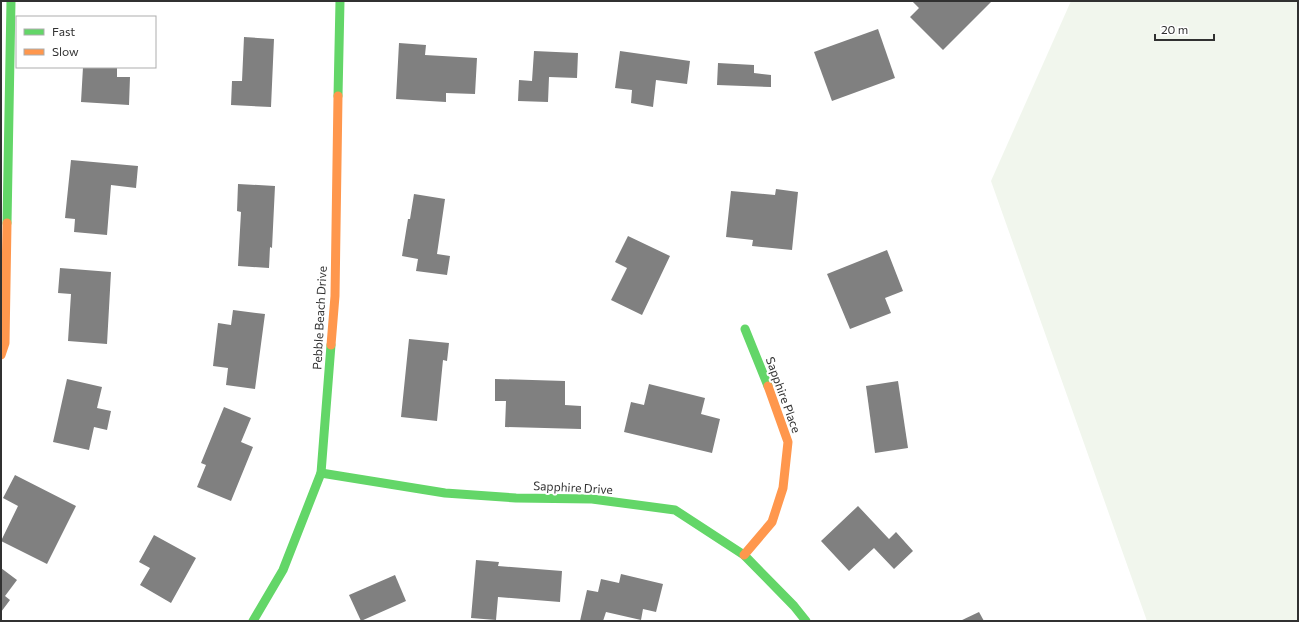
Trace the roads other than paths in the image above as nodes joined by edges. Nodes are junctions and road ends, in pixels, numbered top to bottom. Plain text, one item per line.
1 (11, 1) edge
2 (340, 1) edge
3 (745, 329) dead end
4 (1, 355) edge
5 (322, 473) junction
6 (744, 555) junction
7 (253, 621) edge
8 (806, 621) edge

1 - 4 street
2 - 5 street, Pebble Beach Drive
3 - 6 street, Sapphire Place
5 - 6 street, Sapphire Drive
5 - 7 street, Pebble Beach Drive
6 - 8 street, Sapphire Drive

